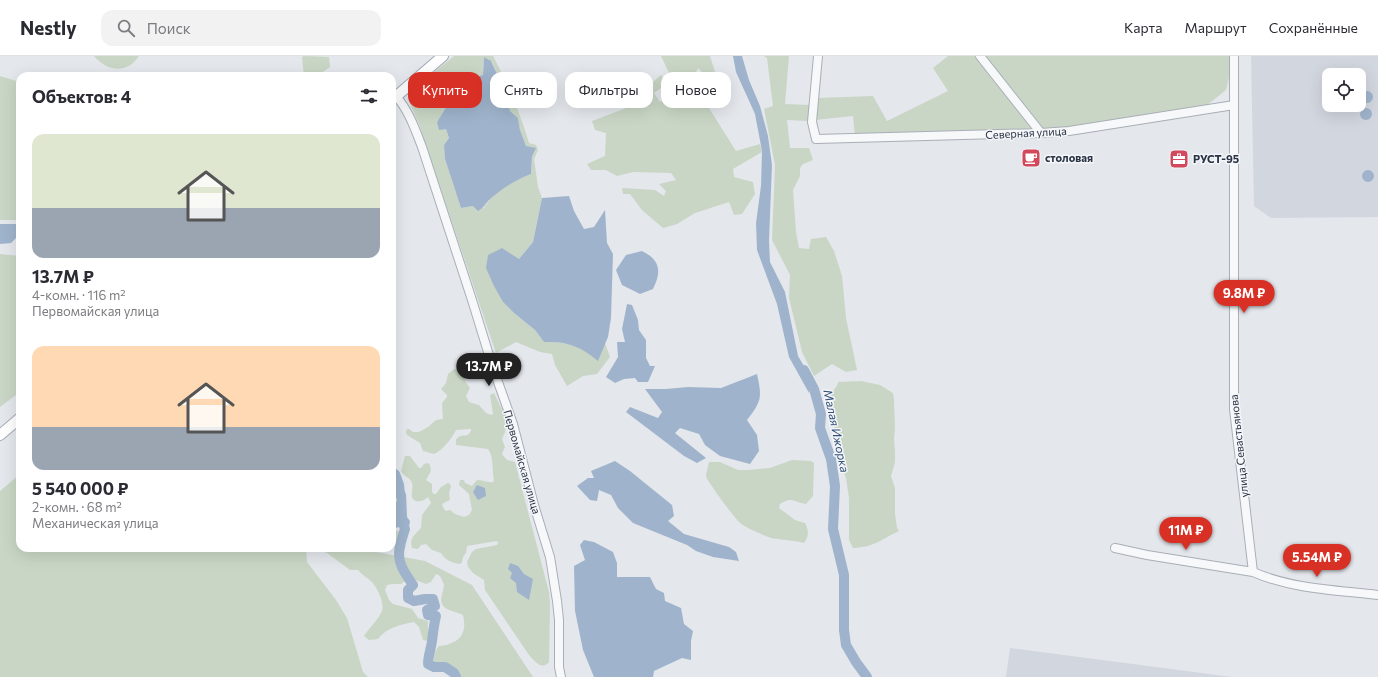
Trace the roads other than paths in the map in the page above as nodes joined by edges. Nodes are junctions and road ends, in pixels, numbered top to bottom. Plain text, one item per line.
1 (443, 56) edge
2 (818, 56) edge
3 (980, 56) edge
4 (1234, 56) edge
5 (396, 96) edge
6 (396, 100) edge
7 (1234, 105) junction
8 (1041, 133) junction
9 (16, 422) edge
10 (0, 436) edge
11 (1115, 548) dead end
12 (1253, 572) junction
13 (1378, 595) edge
14 (560, 677) edge

1 - 5 main road
2 - 8 street, Северная улица
3 - 8 street
4 - 7 street, улица Севастьянова
6 - 14 street, Первомайская улица
7 - 8 street, Северная улица
7 - 12 street, улица Севастьянова
9 - 10 main road
11 - 12 street
12 - 13 street

